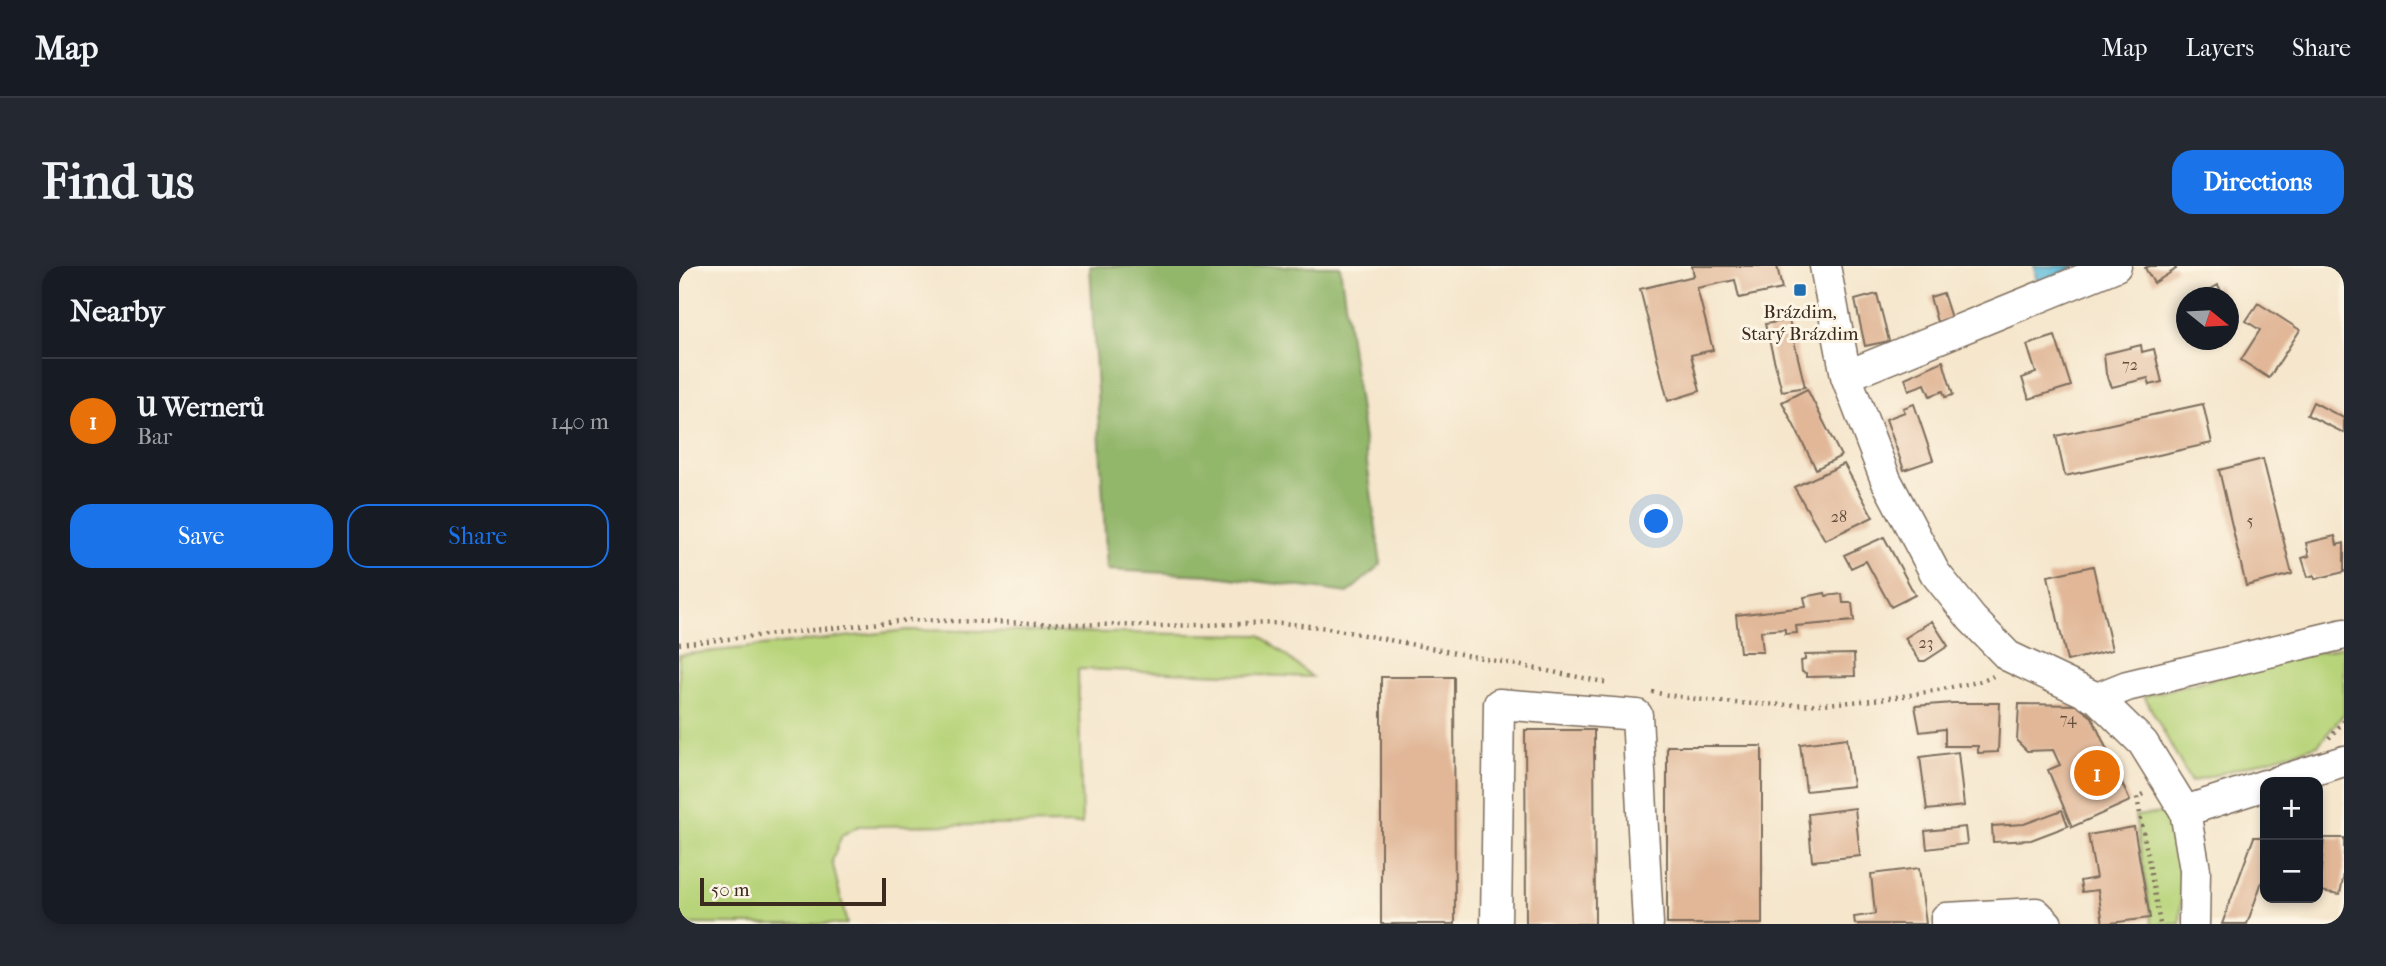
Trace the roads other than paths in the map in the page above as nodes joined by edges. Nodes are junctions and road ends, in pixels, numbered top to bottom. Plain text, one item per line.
1 (1825, 266) edge
2 (2116, 266) edge
3 (1846, 376) junction
4 (2344, 635) edge
5 (2097, 698) junction
6 (2344, 761) edge
7 (2292, 777) edge
8 (2260, 787) edge
9 (2185, 811) junction
10 (1496, 924) edge
11 (1648, 924) edge
12 (1946, 924) edge
13 (2047, 924) edge
14 (2194, 924) edge

1 - 3 street
2 - 3 street
3 - 5 street
4 - 5 street
5 - 9 street
6 - 7 street
8 - 9 street
9 - 14 street
10 - 11 street
12 - 13 street

